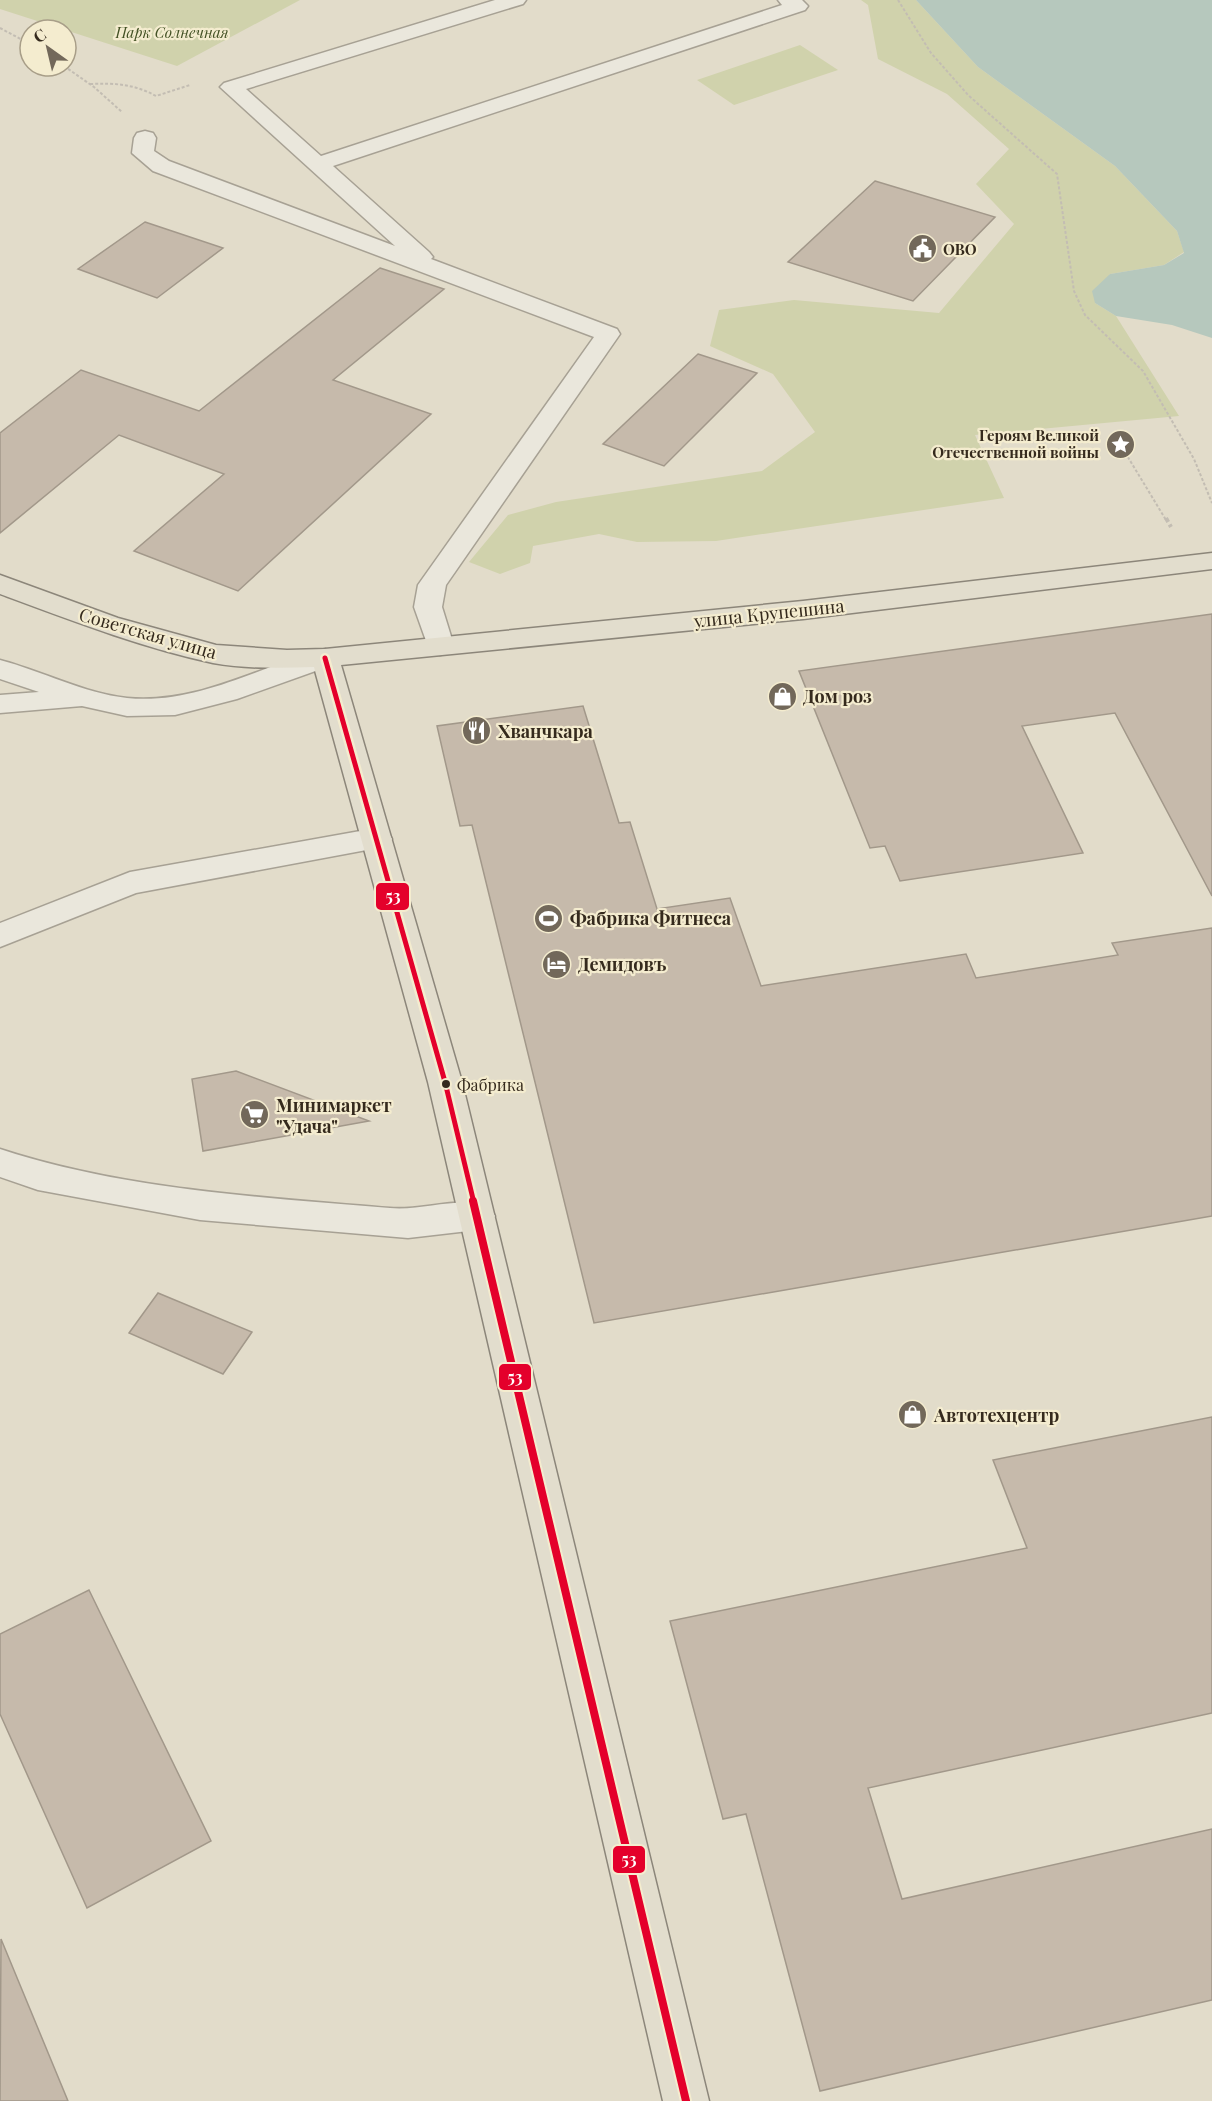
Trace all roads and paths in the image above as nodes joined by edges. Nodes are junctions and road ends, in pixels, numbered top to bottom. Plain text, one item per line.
1 (516, 0) edge
2 (788, 0) edge
3 (898, 0) edge
4 (0, 28) edge
5 (18, 38) edge
6 (78, 76) edge
7 (90, 84) junction
8 (156, 96) dead end
9 (145, 138) joint
10 (317, 164) junction
11 (435, 269) junction
12 (1120, 444) dead end
13 (1212, 503) edge
14 (1173, 530) dead end
15 (1212, 561) edge
16 (0, 584) edge
17 (440, 646) junction
18 (325, 658) junction
19 (0, 669) edge
20 (86, 698) junction
21 (0, 704) edge
22 (377, 840) junction
23 (0, 936) edge
24 (0, 1163) edge
25 (477, 1216) junction
26 (686, 2101) edge

1 - 10 lane
2 - 10 lane
3 - 13 path
4 - 5 path
6 - 7 path
7 - 8 path
7 - 9 path
9 - 11 lane
10 - 11 lane
11 - 17 lane
12 - 14 path
15 - 17 main road, улица Крупешина
16 - 18 main road, Советская улица
17 - 18 main road, улица Крупешина
18 - 20 lane
18 - 22 main road
19 - 20 lane
20 - 21 lane
22 - 23 lane
22 - 25 main road
24 - 25 lane
25 - 26 main road

